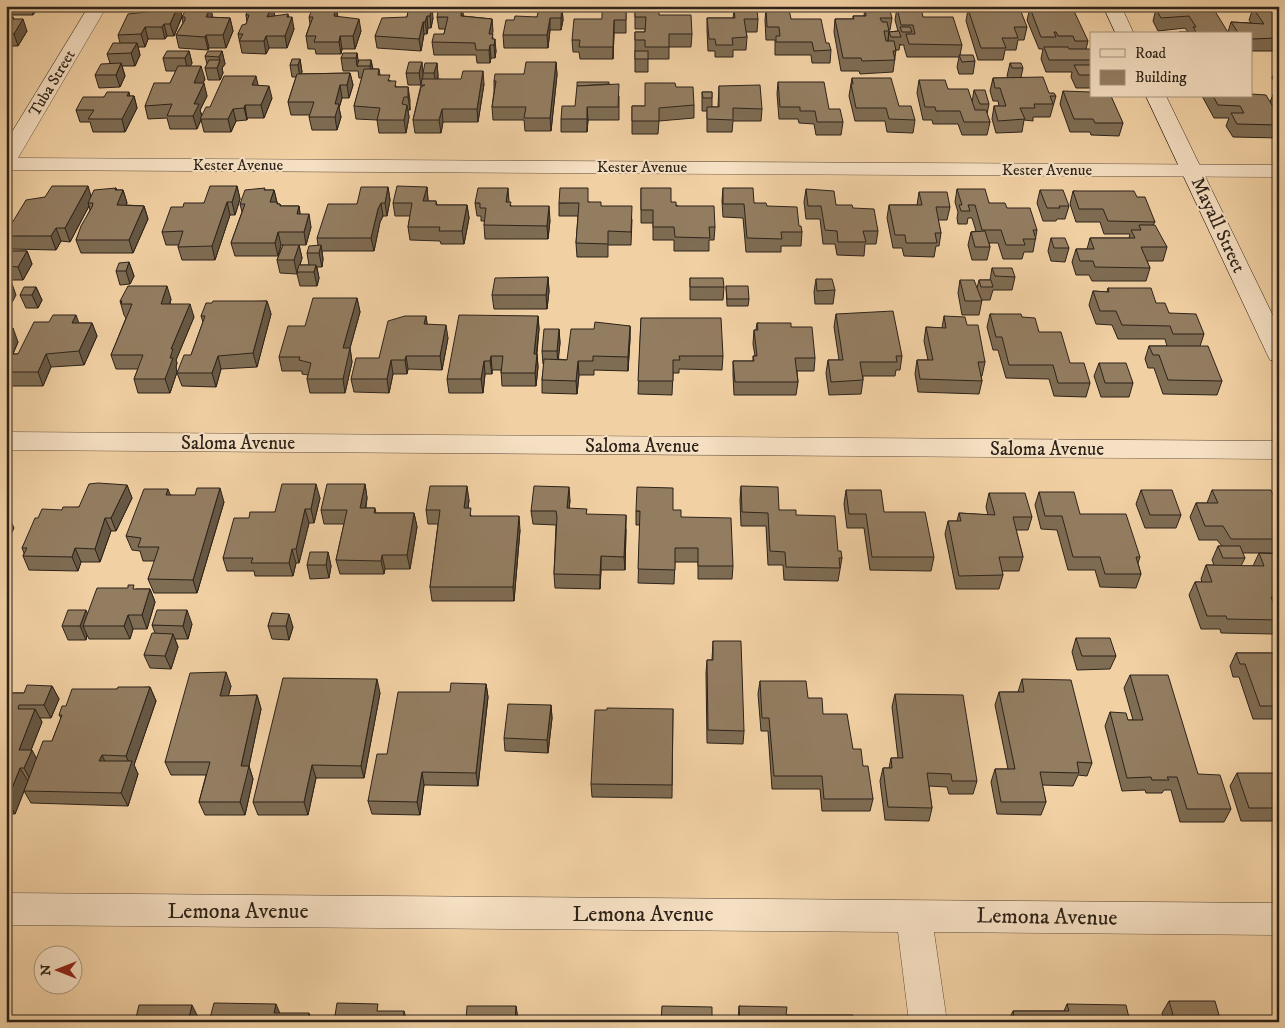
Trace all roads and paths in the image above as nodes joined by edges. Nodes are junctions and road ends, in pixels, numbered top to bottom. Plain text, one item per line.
1 (98, 6) edge
2 (1112, 6) edge
3 (1124, 32) edge
4 (1157, 98) edge
5 (6, 162) edge
6 (1192, 170) junction
7 (1279, 171) edge
8 (1279, 354) edge
9 (6, 441) edge
10 (1279, 450) edge
11 (6, 909) edge
12 (914, 916) junction
13 (1279, 919) edge
14 (928, 1022) edge

1 - 5 street, Tuba Street
2 - 3 street
4 - 6 street, Mayall Street
5 - 6 street, Kester Avenue
6 - 7 street, Kester Avenue
6 - 8 street, Mayall Street
9 - 10 street, Saloma Avenue
11 - 12 street, Lemona Avenue
12 - 13 street, Lemona Avenue
12 - 14 street

